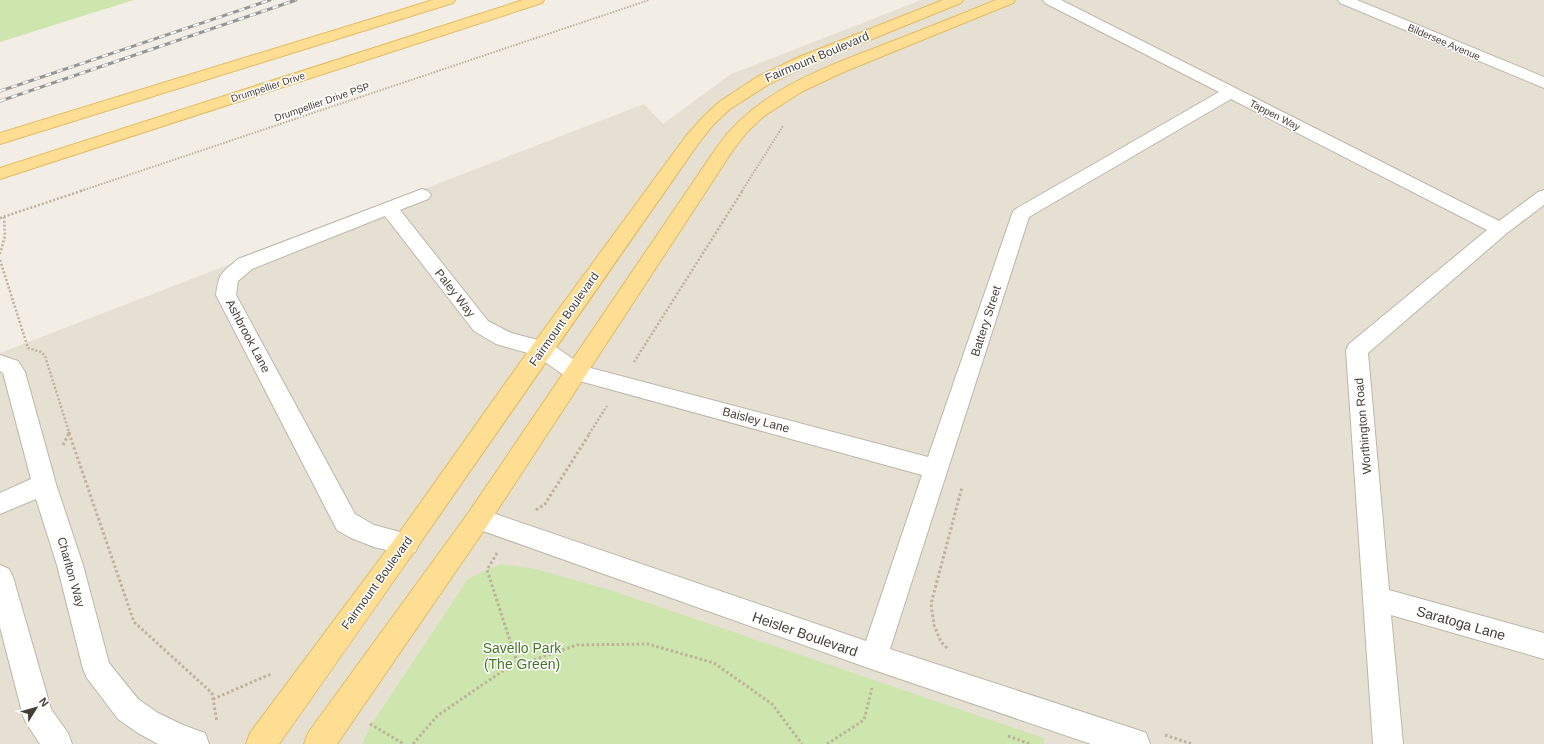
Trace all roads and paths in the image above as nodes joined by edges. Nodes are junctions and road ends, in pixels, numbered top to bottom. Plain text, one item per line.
1 (448, 0) edge
2 (537, 0) edge
3 (649, 0) edge
4 (956, 0) edge
5 (1008, 0) edge
6 (1050, 0) edge
7 (1345, 0) edge
8 (1544, 83) edge
9 (1231, 92) junction
10 (784, 124) dead end
11 (0, 139) edge
12 (0, 174) edge
13 (422, 195) dead end
14 (1544, 196) edge
15 (389, 208) junction
16 (4, 217) junction
17 (0, 218) edge
18 (1500, 229) junction
19 (0, 254) edge
20 (542, 350) junction
21 (0, 363) edge
22 (576, 372) junction
23 (621, 384) junction
24 (69, 432) dead end
25 (936, 469) junction
26 (964, 481) dead end
27 (44, 484) junction
28 (0, 504) edge
29 (478, 519) junction
30 (511, 530) junction
31 (406, 544) junction
32 (0, 577) edge
33 (1377, 599) junction
34 (1544, 646) edge
35 (950, 651) dead end
36 (874, 657) junction
37 (518, 665) junction
38 (880, 690) dead end
39 (371, 725) dead end
40 (214, 727) dead end
41 (1000, 733) dead end
42 (1163, 735) dead end
43 (1098, 738) edge
44 (57, 744) edge
45 (194, 744) edge
46 (261, 744) edge
47 (320, 744) edge
48 (404, 744) edge
49 (413, 744) edge
50 (802, 744) edge
51 (826, 744) edge
52 (1030, 744) edge
53 (1135, 744) edge
54 (1192, 744) edge
55 (1388, 744) edge

1 - 11 main road
2 - 12 main road, Drumpellier Drive
3 - 16 path, Drumpellier Drive PSP
4 - 20 main road, Fairmount Boulevard
5 - 22 main road, Fairmount Boulevard
6 - 9 street, Tappen Way
7 - 8 street, Bildersee Avenue
9 - 18 street, Tappen Way
9 - 25 street, Battery Street
10 - 23 path
13 - 15 street, Ashbrook Lane
14 - 18 street, Worthington Road
15 - 20 street, Paley Way
15 - 31 street, Ashbrook Lane
16 - 17 path, Drumpellier Drive PSP
16 - 19 path
18 - 33 street, Worthington Road
20 - 22 street, Paley Way
20 - 31 main road, Fairmount Boulevard
21 - 27 street, Charlton Way
22 - 23 street, Baisley Lane
22 - 29 main road, Fairmount Boulevard
23 - 25 street, Baisley Lane
23 - 30 path
24 - 40 path
25 - 36 street, Battery Street
26 - 35 path
27 - 28 street
27 - 45 street, Charlton Way
29 - 30 street, Heisler Boulevard
29 - 47 main road, Fairmount Boulevard
30 - 36 street, Heisler Boulevard
30 - 37 path
31 - 46 main road, Fairmount Boulevard
32 - 44 street
33 - 34 street, Saratoga Lane
33 - 55 street, Worthington Road
36 - 43 street, Heisler Boulevard
37 - 49 path
37 - 50 path
38 - 51 path
39 - 48 path
41 - 52 path
42 - 54 path
43 - 53 street, Heisler Boulevard

